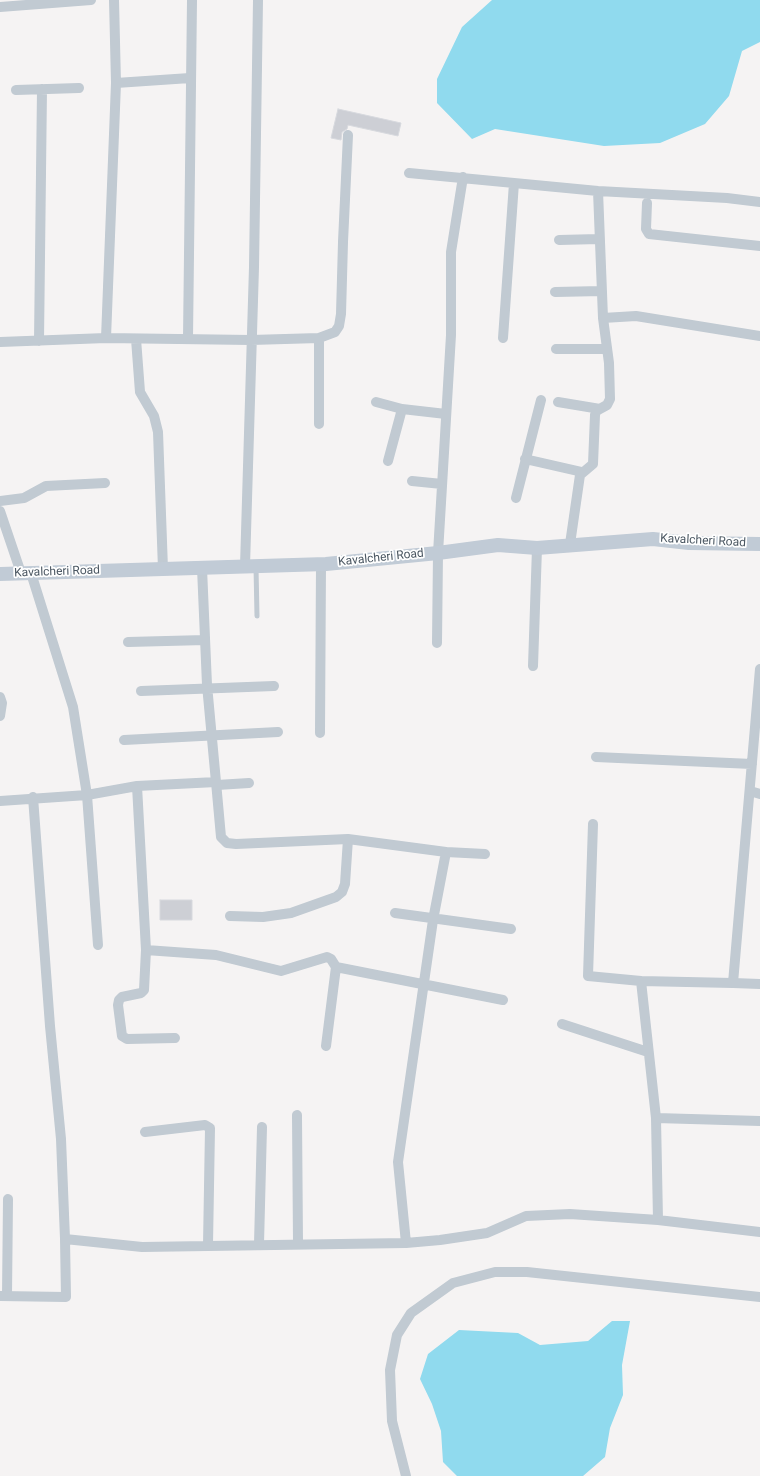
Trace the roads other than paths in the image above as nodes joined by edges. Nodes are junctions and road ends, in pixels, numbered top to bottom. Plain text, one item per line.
1 (91, 0) edge
2 (114, 0) edge
3 (192, 0) edge
4 (258, 0) edge
5 (37, 2) edge
6 (0, 7) edge
7 (190, 78) junction
8 (116, 83) junction
9 (79, 88) dead end
10 (42, 89) junction
11 (16, 90) dead end
12 (348, 135) dead end
13 (409, 173) dead end
14 (463, 177) junction
15 (514, 183) junction
16 (598, 191) junction
17 (760, 202) edge
18 (647, 203) dead end
19 (600, 239) junction
20 (559, 240) dead end
21 (760, 246) edge
22 (602, 291) junction
23 (555, 292) dead end
24 (603, 318) junction
25 (760, 336) edge
26 (106, 338) junction
27 (319, 338) junction
28 (503, 338) dead end
29 (136, 339) junction
30 (188, 340) junction
31 (251, 340) junction
32 (39, 341) junction
33 (0, 342) edge
34 (556, 349) dead end
35 (607, 349) junction
36 (540, 400) dead end
37 (376, 402) dead end
38 (558, 402) dead end
39 (402, 409) junction
40 (600, 409) junction
41 (446, 414) junction
42 (319, 424) dead end
43 (525, 459) junction
44 (388, 461) dead end
45 (582, 472) junction
46 (412, 481) dead end
47 (105, 483) dead end
48 (442, 484) junction
49 (516, 498) dead end
50 (0, 501) edge
51 (0, 511) edge
52 (570, 544) junction
53 (760, 544) edge
54 (537, 548) junction
55 (438, 553) junction
56 (321, 564) junction
57 (251, 566) junction
58 (202, 568) junction
59 (163, 569) junction
60 (26, 573) junction
61 (0, 574) edge
62 (257, 616) dead end
63 (205, 640) junction
64 (128, 642) dead end
65 (437, 643) dead end
66 (533, 666) dead end
67 (760, 669) edge
68 (274, 686) dead end
69 (208, 689) junction
70 (141, 691) dead end
71 (0, 697) edge
72 (0, 716) edge
73 (278, 732) dead end
74 (320, 733) dead end
75 (213, 735) junction
76 (124, 740) dead end
77 (596, 757) dead end
78 (752, 764) junction
79 (216, 783) junction
80 (249, 783) dead end
81 (137, 786) junction
82 (750, 790) junction
83 (760, 794) edge
84 (88, 795) junction
85 (33, 797) junction
86 (0, 801) edge
87 (593, 824) dead end
88 (348, 839) junction
89 (446, 852) junction
90 (484, 854) dead end
91 (395, 913) dead end
92 (230, 916) dead end
93 (433, 920) junction
94 (511, 930) dead end
95 (98, 945) dead end
96 (146, 950) junction
97 (336, 967) junction
98 (641, 981) junction
99 (733, 983) junction
100 (423, 984) junction
101 (760, 984) edge
102 (503, 1000) dead end
103 (562, 1024) dead end
104 (175, 1038) dead end
105 (326, 1046) dead end
106 (648, 1052) junction
107 (297, 1115) dead end
108 (656, 1118) junction
109 (760, 1121) edge
110 (262, 1127) dead end
111 (145, 1132) dead end
112 (8, 1199) dead end
113 (658, 1220) junction
114 (760, 1232) edge
115 (65, 1239) junction
116 (406, 1243) junction
117 (259, 1244) junction
118 (298, 1244) junction
119 (208, 1245) junction
120 (3, 1296) edge
121 (760, 1298) edge
122 (406, 1476) edge

1 - 5 street
2 - 8 street
3 - 7 street
4 - 31 street
5 - 6 street
7 - 8 street
7 - 30 street
8 - 26 street
9 - 10 street
10 - 11 street
10 - 32 street
12 - 27 street
13 - 14 street
14 - 15 street
14 - 41 street
15 - 16 street
15 - 28 street
16 - 17 street
16 - 19 street
18 - 21 street
19 - 20 street
19 - 22 street
22 - 23 street
22 - 24 street
24 - 25 street
24 - 35 street
26 - 29 street
26 - 32 street
27 - 31 street
27 - 42 street
29 - 30 street
29 - 59 street
30 - 31 street
31 - 57 street
32 - 33 street
34 - 35 street
35 - 40 street
36 - 43 street
37 - 39 street
38 - 40 street
39 - 41 street
39 - 44 street
40 - 45 street
41 - 48 street
43 - 45 street
43 - 49 street
45 - 52 street
46 - 48 street
47 - 50 street
48 - 55 street
51 - 60 street
52 - 53 street, Kavalcheri Road
52 - 54 street, Kavalcheri Road
54 - 55 street, Kavalcheri Road
54 - 66 street
55 - 56 street, Kavalcheri Road
55 - 65 street
56 - 57 street, Kavalcheri Road
56 - 74 street
57 - 58 street, Kavalcheri Road
57 - 62 lane
58 - 59 street, Kavalcheri Road
58 - 63 street
59 - 60 street, Kavalcheri Road
60 - 61 street, Kavalcheri Road
60 - 84 street
63 - 64 street
63 - 69 street
67 - 78 street
68 - 69 street
69 - 70 street
69 - 75 street
71 - 72 street
73 - 75 street
75 - 76 street
75 - 79 street
77 - 78 street
78 - 82 street
79 - 80 street
79 - 81 street
79 - 88 street
81 - 84 street
81 - 96 street
82 - 83 street
82 - 99 street
84 - 85 street
84 - 95 street
85 - 86 street
85 - 115 street
87 - 98 street
88 - 89 street
88 - 92 street
89 - 90 street
89 - 93 street
91 - 93 street
93 - 94 street
93 - 100 street
96 - 97 street
96 - 104 street
97 - 100 street
97 - 105 street
98 - 99 street
98 - 106 street
99 - 101 street
100 - 102 street
100 - 116 street
103 - 106 street
106 - 108 street
107 - 118 street
108 - 109 street
108 - 113 street
110 - 117 street
111 - 119 street
112 - 120 street
113 - 114 street
113 - 116 street
115 - 119 street
115 - 120 street
116 - 118 street
117 - 118 street
117 - 119 street
121 - 122 street

